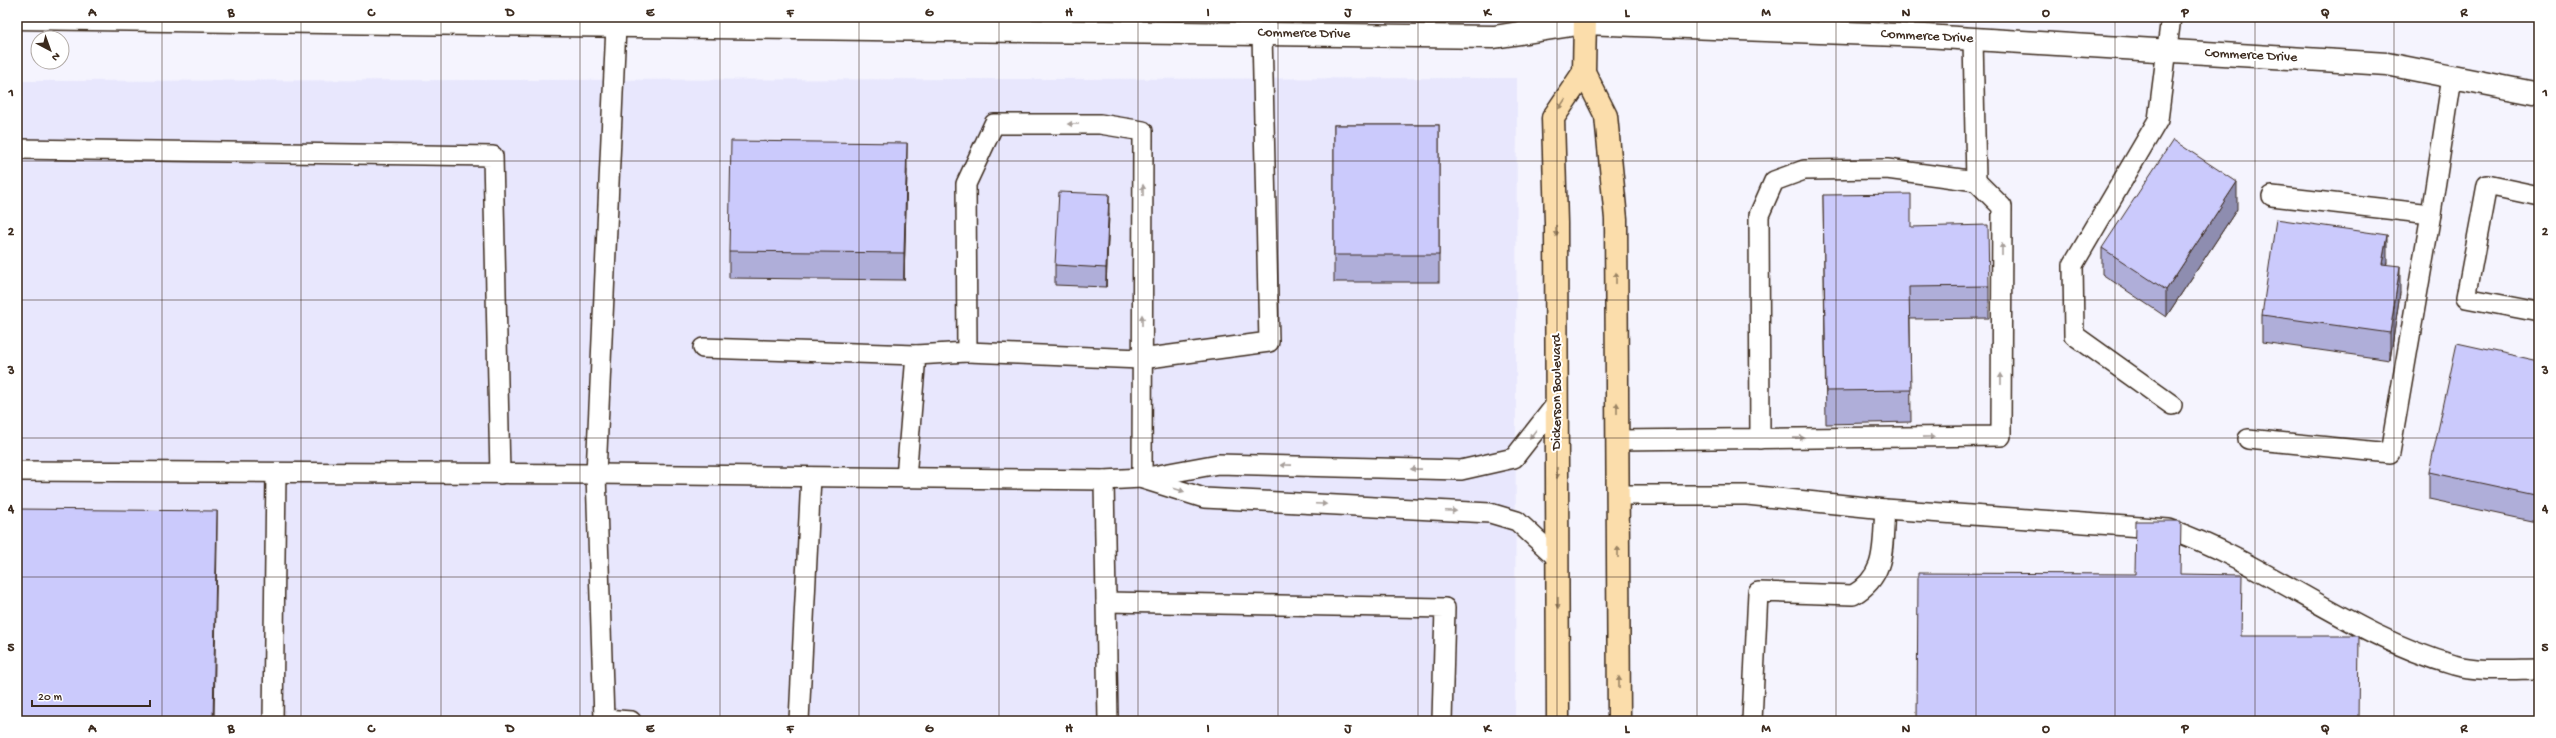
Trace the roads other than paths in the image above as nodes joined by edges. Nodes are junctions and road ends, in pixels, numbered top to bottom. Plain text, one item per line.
1 (2171, 17) edge
2 (17, 18) edge
3 (122, 19) edge
4 (1585, 20) edge
5 (1133, 25) edge
6 (616, 26) junction
7 (1262, 34) junction
8 (1973, 39) junction
9 (2167, 51) junction
10 (1584, 72) junction
11 (2452, 77) junction
12 (2539, 94) edge
13 (17, 149) edge
14 (1976, 181) junction
15 (2272, 196) dead end
16 (2539, 196) edge
17 (2432, 214) junction
18 (2539, 312) edge
19 (703, 348) dead end
20 (967, 352) junction
21 (916, 355) junction
22 (1142, 360) junction
23 (1557, 403) junction
24 (2172, 405) dead end
25 (1760, 439) junction
26 (2248, 439) dead end
27 (1617, 440) junction
28 (17, 471) edge
29 (276, 473) junction
30 (500, 474) junction
31 (596, 474) junction
32 (811, 477) junction
33 (906, 478) junction
34 (1142, 478) junction
35 (1104, 480) junction
36 (1618, 495) junction
37 (1885, 509) junction
38 (1557, 558) junction
39 (1106, 602) junction
40 (2539, 669) edge
41 (604, 720) edge
42 (273, 721) edge
43 (631, 721) edge
44 (799, 721) edge
45 (1108, 721) edge
46 (1442, 721) edge
47 (1558, 721) edge
48 (1619, 721) edge
49 (1752, 721) edge

1 - 9 lane
2 - 3 street, Commerce Drive
3 - 6 street, Commerce Drive
4 - 7 street, Commerce Drive
4 - 8 street, Commerce Drive
4 - 10 main road
5 - 6 street, Commerce Drive
5 - 7 street, Commerce Drive
6 - 31 lane
7 - 22 lane
8 - 9 street, Commerce Drive
8 - 14 lane
9 - 11 street, Commerce Drive
9 - 24 lane
10 -> 23 main road, Dickerson Boulevard
27 -> 10 main road
11 - 12 street, Commerce Drive
11 - 17 lane
13 - 30 lane
14 - 25 lane
25 -> 14 lane
15 - 17 lane
16 - 18 lane
17 - 26 lane
19 - 21 lane
20 - 21 lane
20 - 22 lane
22 -> 20 lane
21 - 33 lane
22 - 34 lane
23 -> 34 lane
23 -> 38 main road, Dickerson Boulevard
25 - 27 lane
27 - 36 main road
28 - 29 lane
29 - 30 lane
29 - 42 lane
30 - 31 lane
31 - 32 lane
31 - 41 lane
32 - 33 lane
32 - 44 lane
33 - 35 lane
34 - 35 lane
34 -> 38 lane
35 - 39 lane
36 - 37 lane
48 -> 36 main road
37 - 40 lane
37 - 49 lane
38 -> 47 main road, Dickerson Boulevard
39 - 45 lane
39 - 46 lane
41 - 43 lane

